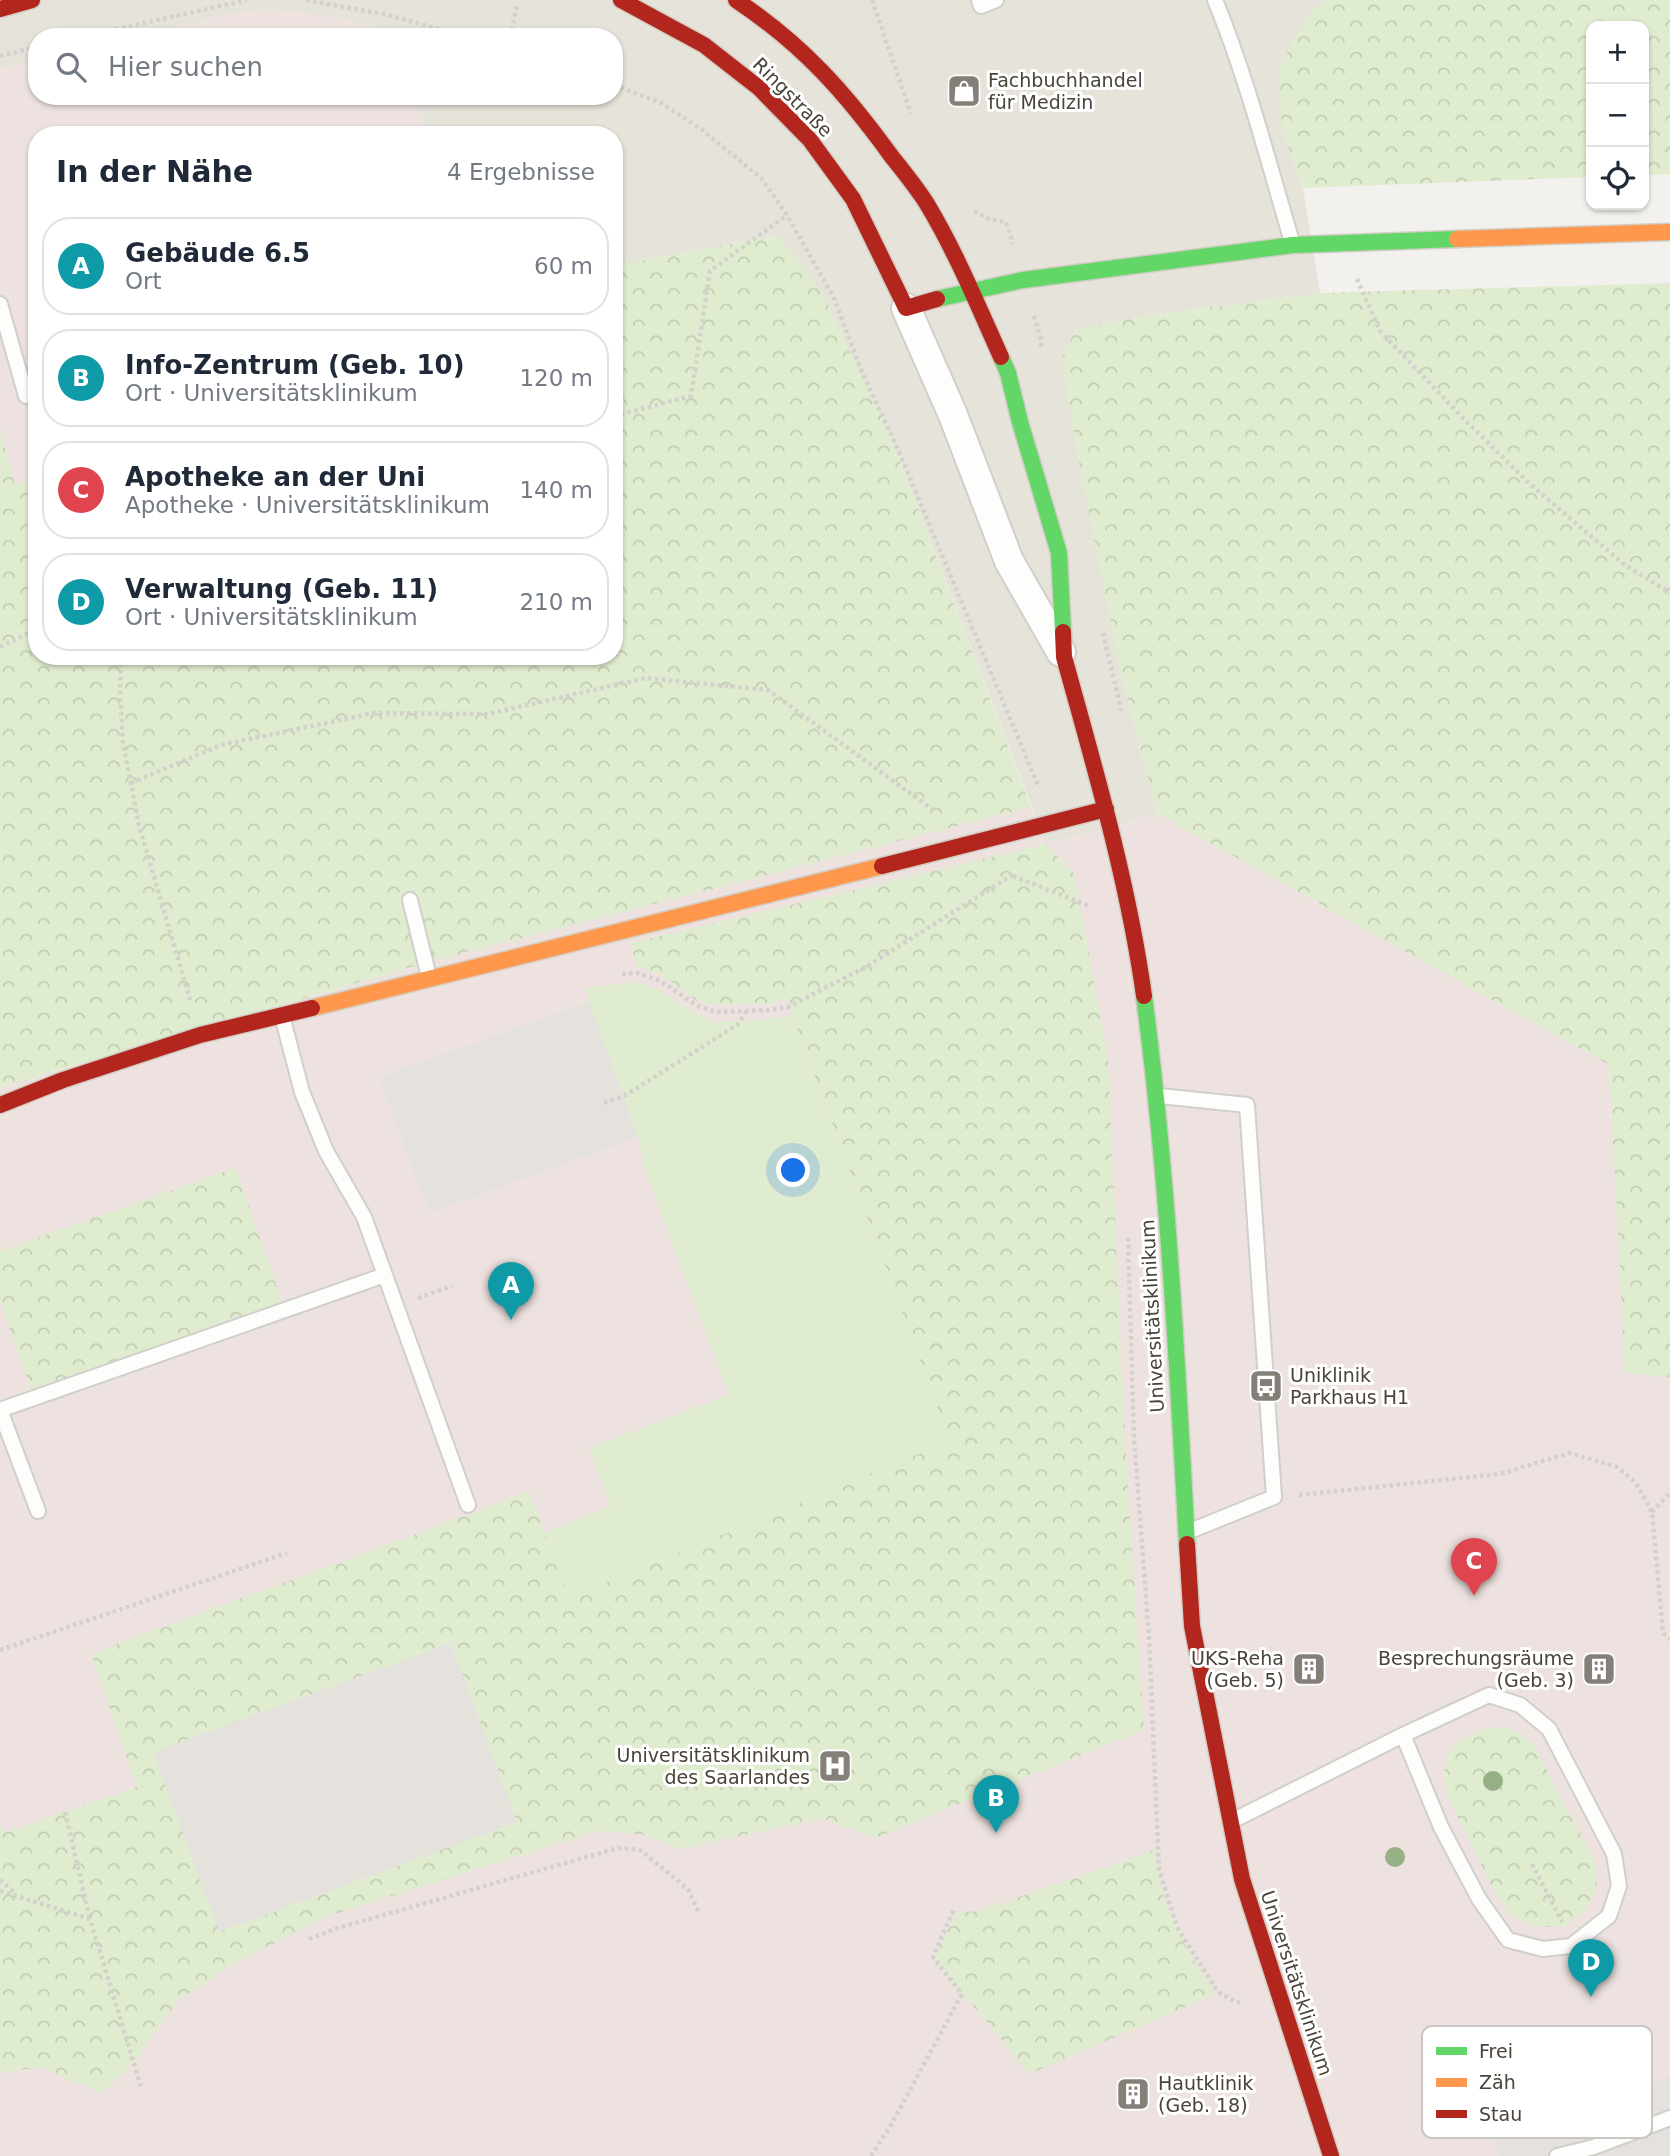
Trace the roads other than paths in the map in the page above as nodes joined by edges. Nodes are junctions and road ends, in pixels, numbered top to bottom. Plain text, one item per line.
1 (32, 0) edge
2 (621, 0) edge
3 (736, 0) edge
4 (979, 0) edge
5 (996, 0) edge
6 (1215, 0) edge
7 (0, 9) edge
8 (659, 9) edge
9 (1670, 232) edge
10 (1293, 245) junction
11 (971, 290) junction
12 (0, 304) edge
13 (906, 308) junction
14 (26, 396) dead end
15 (1064, 657) junction
16 (1106, 808) junction
17 (410, 900) dead end
18 (430, 979) junction
19 (281, 1015) junction
20 (1157, 1095) junction
21 (0, 1105) edge
22 (385, 1275) junction
23 (468, 1504) dead end
24 (38, 1511) dead end
25 (1185, 1533) junction
26 (1403, 1735) junction
27 (1229, 1822) junction
28 (1670, 2118) edge
29 (1652, 2125) edge
30 (1618, 2138) edge
31 (1331, 2156) edge
32 (1557, 2156) edge

1 - 7 street
2 - 8 street, Ringstraße
3 - 11 street, Ringstraße
4 - 5 lane
6 - 10 lane
8 - 13 street, Ringstraße
9 - 10 street
10 - 11 street
11 - 13 street
11 - 15 street, Ringstraße
12 - 14 lane
13 - 15 street
15 - 16 street, Universitätsklinikum
16 - 18 street
16 - 20 street, Universitätsklinikum
17 - 18 lane
18 - 19 street
19 - 21 street
19 - 22 lane
20 - 25 street, Universitätsklinikum
20 - 25 lane
22 - 23 lane
22 - 24 lane
25 - 27 street, Universitätsklinikum
26 - 26 lane
26 - 27 lane
27 - 31 street, Universitätsklinikum
28 - 29 lane
30 - 32 lane

